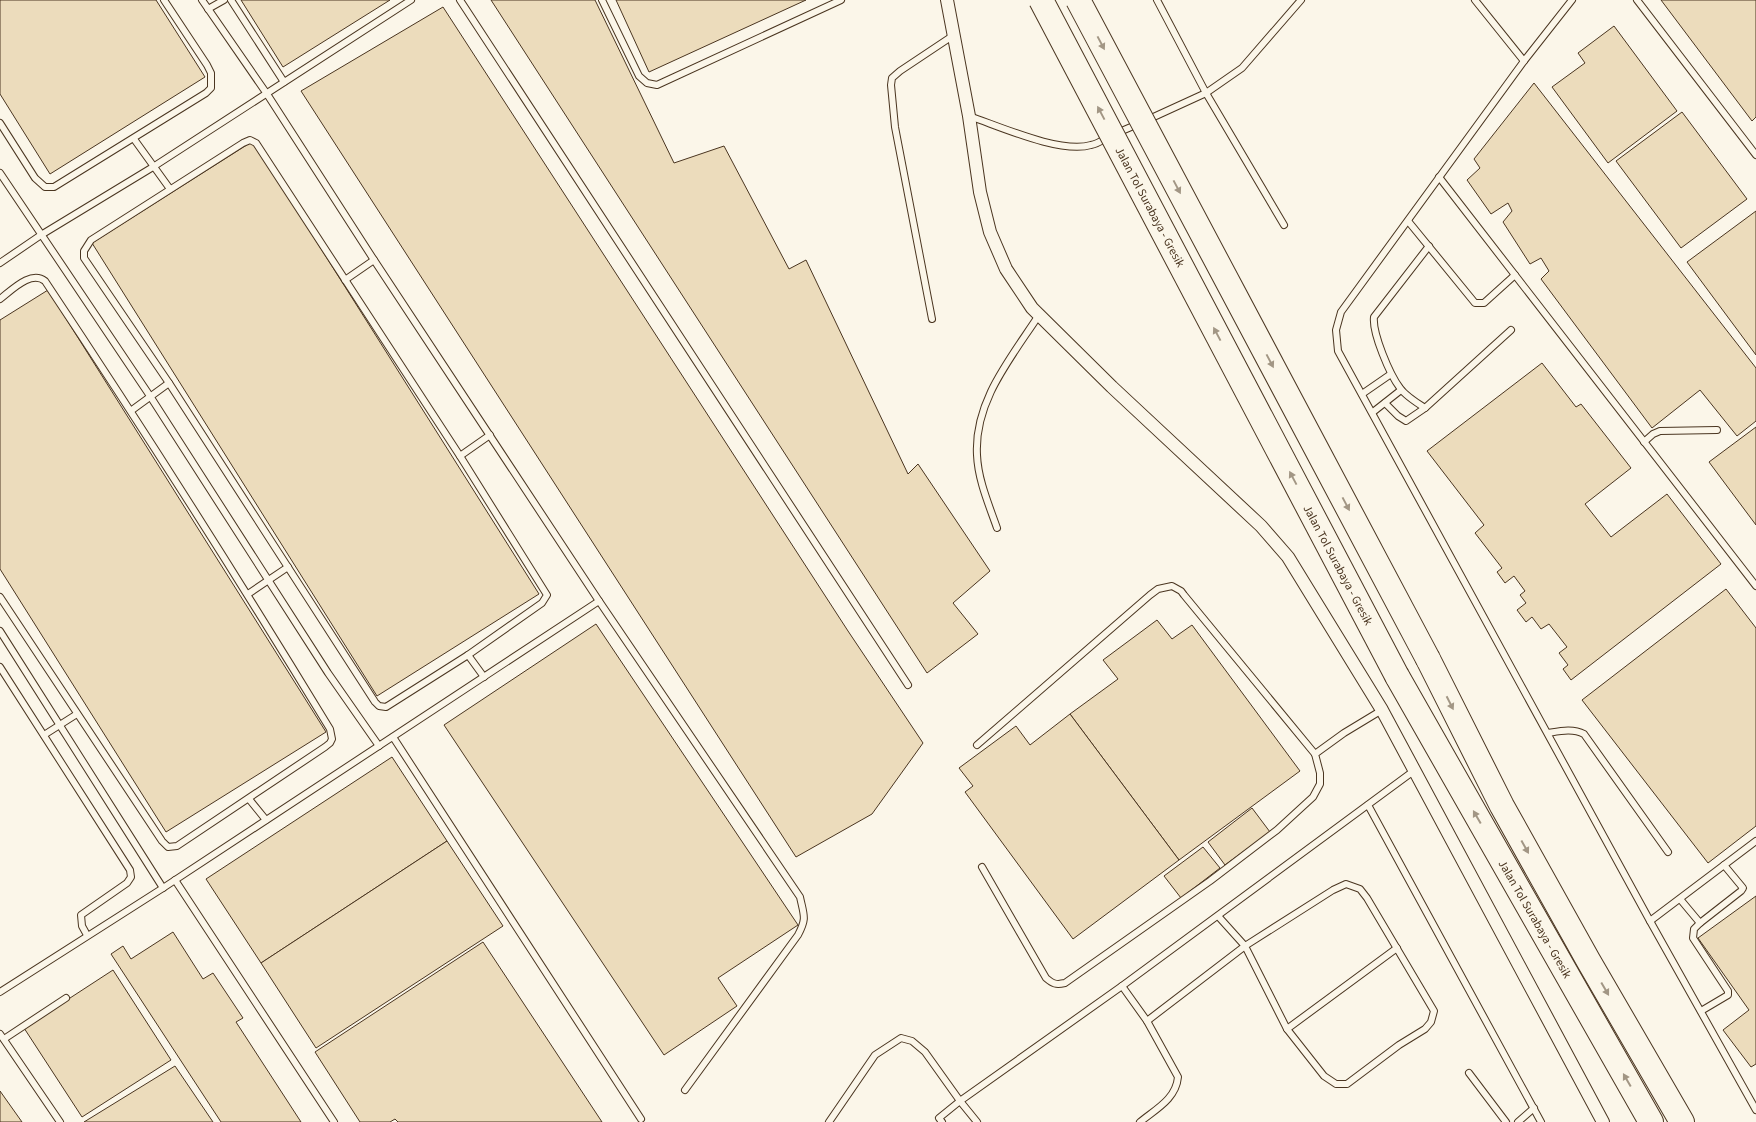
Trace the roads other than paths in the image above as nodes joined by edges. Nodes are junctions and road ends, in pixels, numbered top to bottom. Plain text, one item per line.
1 (164, 0) edge
2 (202, 0) edge
3 (224, 0) edge
4 (231, 0) edge
5 (411, 0) edge
6 (460, 0) edge
7 (602, 0) edge
8 (841, 0) edge
9 (947, 0) edge
10 (1041, 0) edge
11 (1078, 0) edge
12 (1157, 0) edge
13 (1301, 0) edge
14 (1475, 0) edge
15 (1572, 0) edge
16 (1637, 0) edge
17 (208, 9) junction
18 (954, 35) junction
19 (1524, 61) junction
20 (284, 82) junction
21 (1206, 93) junction
22 (266, 94) junction
23 (969, 116) junction
24 (0, 123) edge
25 (134, 139) junction
26 (1756, 155) edge
27 (153, 167) junction
28 (0, 173) edge
29 (1439, 178) junction
30 (170, 189) junction
31 (1408, 221) junction
32 (1284, 225) dead end
33 (41, 235) junction
34 (1429, 246) junction
35 (374, 260) junction
36 (0, 263) edge
37 (1515, 275) junction
38 (345, 280) junction
39 (0, 299) edge
40 (1039, 315) junction
41 (932, 319) dead end
42 (1511, 330) dead end
43 (1392, 374) junction
44 (169, 383) junction
45 (1401, 390) junction
46 (1362, 394) junction
47 (150, 396) junction
48 (1385, 403) junction
49 (1425, 408) junction
50 (132, 410) junction
51 (1373, 412) junction
52 (1717, 430) dead end
53 (490, 435) junction
54 (1644, 442) junction
55 (460, 456) junction
56 (997, 528) dead end
57 (288, 567) junction
58 (269, 581) junction
59 (1756, 586) edge
60 (248, 594) junction
61 (0, 597) edge
62 (599, 601) junction
63 (0, 631) edge
64 (468, 655) junction
65 (0, 667) edge
66 (484, 677) junction
67 (908, 685) dead end
68 (1382, 710) junction
69 (77, 714) junction
70 (59, 724) junction
71 (1548, 733) junction
72 (44, 735) junction
73 (393, 737) junction
74 (977, 745) dead end
75 (379, 746) junction
76 (1315, 754) junction
77 (1415, 770) junction
78 (249, 799) junction
79 (1368, 805) junction
80 (266, 820) junction
81 (1756, 840) edge
82 (1668, 852) dead end
83 (1724, 865) junction
84 (982, 867) dead end
85 (175, 880) junction
86 (163, 888) junction
87 (1680, 898) junction
88 (1218, 916) junction
89 (1650, 921) junction
90 (1700, 923) junction
91 (87, 936) junction
92 (1245, 946) junction
93 (1397, 948) junction
94 (1122, 986) junction
95 (0, 992) edge
96 (66, 998) dead end
97 (1700, 1011) junction
98 (1147, 1021) junction
99 (1287, 1029) junction
100 (2, 1036) edge
101 (1469, 1072) dead end
102 (686, 1090) dead end
103 (960, 1101) junction
104 (1534, 1108) junction
105 (1756, 1108) edge
106 (641, 1119) dead end
107 (938, 1121) edge
108 (60, 1122) edge
109 (334, 1122) edge
110 (829, 1122) edge
111 (976, 1122) edge
112 (1140, 1122) edge
113 (1506, 1122) edge
114 (1518, 1122) edge
115 (1541, 1122) edge
116 (1603, 1122) edge
117 (1651, 1122) edge
118 (1682, 1122) edge

1 - 25 lane
2 - 17 lane
3 - 17 lane
4 - 20 lane
5 - 20 lane
6 - 67 lane
7 - 8 lane
9 - 18 street
117 -> 10 highway, Jalan Tol Surabaya - Gresik, bridge
11 -> 118 highway, Jalan Tol Surabaya - Gresik, bridge
12 - 21 lane
13 - 21 lane
14 - 19 lane
15 - 19 lane
16 - 26 lane
17 - 22 lane
18 - 23 street
18 - 41 lane
19 - 29 lane
20 - 22 lane
21 - 23 lane
21 - 32 lane
22 - 27 lane
22 - 35 lane
23 - 40 street
24 - 25 lane
25 - 27 lane
27 - 30 lane
27 - 33 lane
28 - 33 lane
29 - 31 lane
29 - 37 lane
30 - 38 lane
30 - 44 lane
31 - 34 lane
31 - 46 lane
33 - 36 lane
33 - 47 lane
34 - 37 lane
34 - 43 lane
35 - 38 lane
35 - 53 lane
37 - 54 lane
38 - 55 lane
39 - 50 lane
40 - 56 lane
40 - 68 street
42 - 49 lane
43 - 45 lane
43 - 46 lane
44 - 47 lane
44 - 57 lane
45 - 48 lane
45 - 49 lane
46 - 51 lane
47 - 50 lane
47 - 58 lane
48 - 49 lane
48 - 51 lane
50 - 60 lane
51 - 71 lane
52 - 54 lane
53 - 55 lane
53 - 62 lane
54 - 59 lane
55 - 64 lane
57 - 58 lane
57 - 64 lane
58 - 60 lane
58 - 75 lane
60 - 78 lane
61 - 69 lane
62 - 66 lane
62 - 102 lane
63 - 70 lane
64 - 66 lane
65 - 72 lane
66 - 73 lane
68 - 76 lane
68 - 77 street
69 - 70 lane
69 - 78 lane
70 - 72 lane
70 - 86 lane
71 - 82 lane
71 - 89 lane
72 - 91 lane
73 - 75 lane
73 - 106 lane
74 - 76 lane
75 - 80 lane
76 - 84 lane
77 - 79 lane
77 - 116 street
78 - 80 lane
79 - 88 lane
79 - 104 lane
80 - 85 lane
81 - 83 lane
83 - 87 lane
83 - 90 lane
85 - 86 lane
85 - 109 lane
86 - 91 lane
87 - 89 lane
87 - 90 lane
88 - 92 lane
88 - 94 lane
89 - 97 lane
90 - 97 lane
91 - 95 lane
92 - 93 lane
92 - 98 lane
92 - 99 lane
93 - 99 lane
93 - 99 lane
94 - 98 lane
94 - 103 lane
96 - 100 lane
97 - 105 lane
98 - 112 lane
100 - 108 lane
101 - 113 lane
103 - 107 lane
103 - 110 lane
103 - 111 lane
104 - 114 lane
104 - 115 lane

